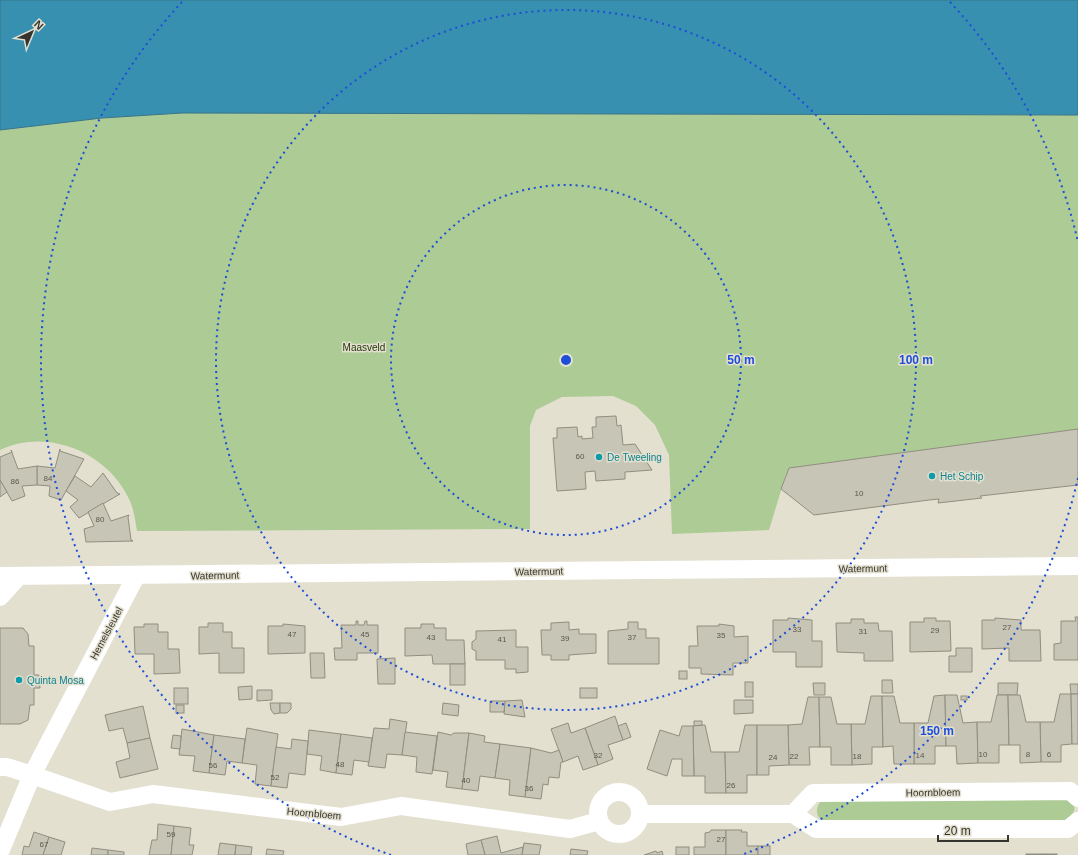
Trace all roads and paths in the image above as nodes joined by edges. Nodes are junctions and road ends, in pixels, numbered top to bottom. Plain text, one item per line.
1 (1078, 566) edge
2 (0, 576) edge
3 (19, 576) junction
4 (136, 576) junction
5 (0, 598) edge
6 (0, 767) edge
7 (32, 775) junction
8 (1078, 798) edge
9 (640, 814) junction
10 (793, 814) junction
11 (599, 821) junction
12 (1078, 821) edge
13 (0, 852) edge

1 - 4 street, Watermunt
2 - 3 street, Watermunt
3 - 4 street, Watermunt
3 - 5 street
4 - 7 street, Hemelsleutel
6 - 7 street
7 - 11 street, Hoornbloem
7 - 13 street, Hemelsleutel
8 - 10 street, Hoornbloem
9 - 10 street
9 - 11 street
9 - 11 street
10 - 12 street

